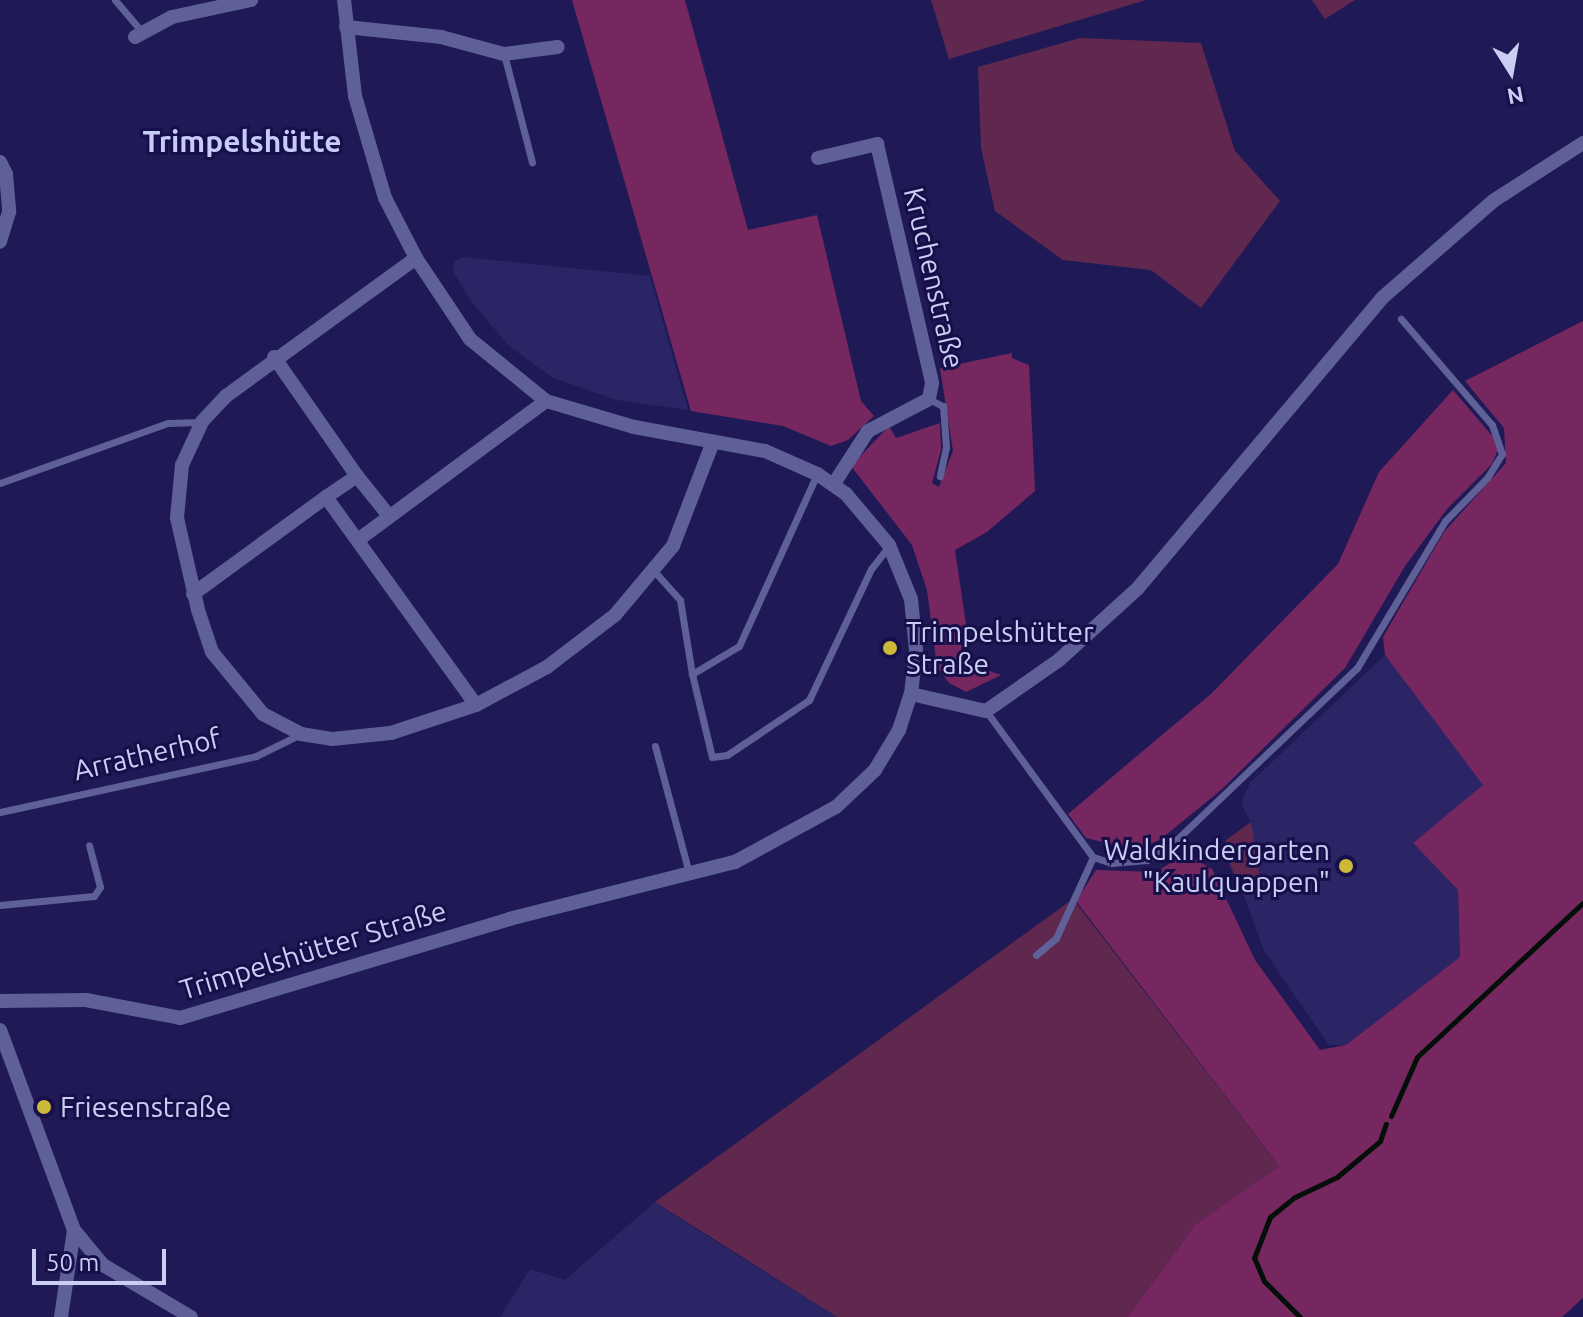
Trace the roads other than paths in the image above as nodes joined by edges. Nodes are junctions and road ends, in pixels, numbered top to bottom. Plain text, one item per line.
1 (115, 0) edge
2 (251, 0) edge
3 (344, 0) edge
4 (346, 27) junction
5 (139, 35) joint
6 (558, 47) dead end
7 (504, 54) junction
8 (1583, 143) edge
9 (818, 158) dead end
10 (0, 162) edge
11 (532, 162) dead end
12 (0, 242) edge
13 (416, 258) junction
14 (1401, 319) dead end
15 (274, 357) junction
16 (929, 399) junction
17 (546, 401) junction
18 (202, 422) junction
19 (713, 442) junction
20 (817, 474) junction
21 (357, 476) junction
22 (940, 476) dead end
23 (0, 483) edge
24 (833, 485) junction
25 (326, 497) junction
26 (389, 516) junction
27 (358, 540) junction
28 (889, 545) junction
29 (654, 571) junction
30 (193, 594) junction
31 (692, 674) junction
32 (911, 694) junction
33 (476, 705) junction
34 (986, 711) junction
35 (301, 734) junction
36 (655, 746) dead end
37 (0, 812) edge
38 (89, 845) dead end
39 (1093, 857) junction
40 (689, 873) junction
41 (0, 905) edge
42 (1036, 955) dead end
43 (0, 1001) edge
44 (0, 1030) edge
45 (74, 1230) junction
46 (61, 1317) edge
47 (191, 1317) edge

1 - 5 lane
2 - 5 street
3 - 4 street
4 - 7 street
4 - 13 street
6 - 7 street
7 - 11 lane
8 - 34 street
9 - 16 street, Kruchenstraße
10 - 12 street
13 - 15 street, Arratherhof
13 - 17 street
14 - 39 lane
15 - 18 street, Arratherhof
15 - 21 street
16 - 22 lane
16 - 24 street, Kruchenstraße
17 - 19 street
17 - 26 street
18 - 23 lane
18 - 30 street, Arratherhof
19 - 20 street
19 - 29 street, Arratherhof
20 - 24 street
20 - 31 lane
21 - 25 street
21 - 26 street
24 - 28 street
25 - 27 street
25 - 30 street
26 - 27 street
27 - 33 street
28 - 31 lane
28 - 32 street
29 - 31 lane
29 - 33 street, Arratherhof
30 - 35 street, Arratherhof
32 - 34 street
32 - 40 street, Trimpelshütter Straße
33 - 35 street, Arratherhof
34 - 39 lane
35 - 37 lane, Arratherhof
36 - 40 lane
38 - 41 lane
39 - 42 lane
40 - 43 street, Trimpelshütter Straße
44 - 45 street
45 - 46 street
45 - 47 street

